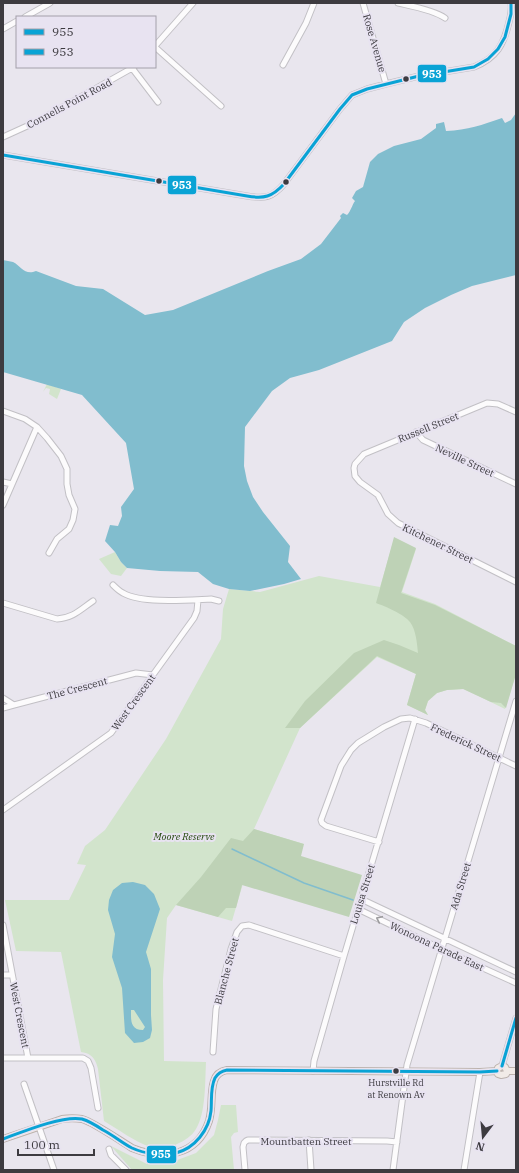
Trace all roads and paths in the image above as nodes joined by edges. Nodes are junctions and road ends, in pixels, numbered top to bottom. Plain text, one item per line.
1 (50, 3) edge
2 (193, 3) edge
3 (314, 3) edge
4 (363, 3) edge
5 (398, 3) edge
6 (511, 3) edge
7 (27, 16) edge
8 (445, 18) dead end
9 (16, 22) edge
10 (3, 29) edge
11 (156, 45) edge
12 (156, 47) edge
13 (283, 65) dead end
14 (133, 68) edge
15 (386, 84) junction
16 (158, 102) dead end
17 (221, 106) dead end
18 (3, 137) edge
19 (3, 155) edge
20 (3, 411) edge
21 (516, 412) edge
22 (37, 427) junction
23 (416, 432) junction
24 (355, 476) joint
25 (3, 482) edge
26 (12, 484) junction
27 (516, 484) edge
28 (3, 505) edge
29 (50, 553) dead end
30 (516, 582) edge
31 (113, 585) dead end
32 (198, 600) junction
33 (92, 601) dead end
34 (219, 601) dead end
35 (3, 603) edge
36 (153, 675) junction
37 (3, 698) edge
38 (516, 701) edge
39 (14, 705) junction
40 (3, 708) edge
41 (415, 719) junction
42 (499, 758) junction
43 (516, 766) edge
44 (3, 810) edge
45 (379, 842) junction
46 (361, 899) junction
47 (358, 909) junction
48 (3, 925) edge
49 (444, 938) junction
50 (441, 949) junction
51 (344, 956) junction
52 (516, 972) edge
53 (3, 975) edge
54 (12, 975) junction
55 (516, 983) edge
56 (516, 1018) edge
57 (213, 1052) dead end
58 (3, 1058) edge
59 (28, 1058) junction
60 (502, 1066) junction
61 (313, 1071) junction
62 (407, 1071) junction
63 (497, 1071) junction
64 (507, 1071) junction
65 (516, 1071) edge
66 (480, 1072) junction
67 (24, 1084) dead end
68 (98, 1108) dead end
69 (39, 1126) junction
70 (3, 1139) edge
71 (309, 1140) junction
72 (397, 1142) junction
73 (109, 1149) dead end
74 (54, 1170) edge
75 (126, 1170) edge
76 (245, 1170) edge
77 (311, 1170) edge
78 (393, 1170) edge
79 (464, 1170) edge

1 - 7 street
2 - 11 street
3 - 13 street
4 - 15 street, Rose Avenue
5 - 8 street
6 - 15 street
9 - 10 street
12 - 17 street
14 - 16 street
14 - 18 street, Connells Point Road
15 - 19 street
20 - 22 street
21 - 23 street, Russell Street
22 - 26 street
22 - 29 street
23 - 24 street, Russell Street
23 - 27 street, Neville Street
24 - 30 street, Kitchener Street
25 - 26 street
26 - 28 street
31 - 32 street
32 - 34 street
32 - 36 street, West Crescent
33 - 35 street
36 - 39 street, The Crescent
36 - 44 street, West Crescent
37 - 39 street
38 - 42 street, Ada Street
39 - 40 street, The Crescent
41 - 42 street, Frederick Street
41 - 45 street, Louisa Street
41 - 45 street
42 - 43 street, Frederick Street
42 - 49 street, Ada Street
45 - 46 street, Louisa Street
46 - 47 street, Louisa Street
46 - 49 street, Wonoona Parade East
50 -> 47 street, Wonoona Parade East
47 - 51 street, Louisa Street
48 - 54 street, West Crescent
49 - 50 street, Ada Street
49 - 52 street, Wonoona Parade East
50 - 55 street, Wonoona Parade East
50 - 62 street, Ada Street
51 - 57 street, Blanche Street
51 - 61 street, Louisa Street
53 - 54 street
54 - 59 street, West Crescent
56 - 60 street
58 - 59 street
59 - 68 street
60 - 63 main road
60 - 64 main road
61 - 62 main road
61 - 69 main road
62 - 66 main road
62 - 72 street, Ada Street
63 - 64 main road
63 - 66 main road
64 - 65 main road
66 - 79 street
67 - 69 street
69 - 70 main road
69 - 74 street
71 - 72 street, Mountbatten Street
71 - 76 street, Mountbatten Street
71 - 77 street
72 - 78 street, Ada Street
73 - 75 street

